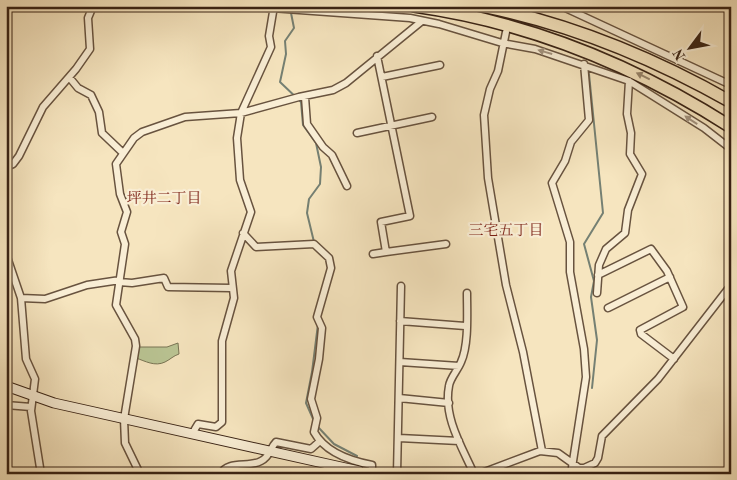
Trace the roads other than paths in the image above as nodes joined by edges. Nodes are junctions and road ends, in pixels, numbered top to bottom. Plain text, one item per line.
1 (93, 6) edge
2 (242, 6) edge
3 (414, 6) edge
4 (482, 6) edge
5 (560, 6) edge
6 (274, 8) edge
7 (422, 21) junction
8 (506, 32) dead end
9 (502, 43) junction
10 (377, 56) junction
11 (440, 64) dead end
12 (584, 64) junction
13 (69, 77) junction
14 (382, 77) junction
15 (629, 82) junction
16 (731, 85) edge
17 (305, 97) junction
18 (731, 102) edge
19 (241, 114) junction
20 (432, 117) dead end
21 (392, 126) junction
22 (731, 127) edge
23 (357, 133) dead end
24 (731, 149) edge
25 (123, 153) junction
26 (6, 167) edge
27 (347, 186) dead end
28 (243, 233) junction
29 (446, 244) dead end
30 (386, 252) junction
31 (6, 254) edge
32 (373, 254) dead end
33 (8, 268) edge
34 (598, 275) junction
35 (670, 277) junction
36 (119, 281) junction
37 (731, 285) edge
38 (401, 286) dead end
39 (231, 288) junction
40 (597, 293) dead end
41 (467, 294) dead end
42 (21, 298) junction
43 (608, 308) dead end
44 (400, 321) junction
45 (465, 326) junction
46 (674, 359) junction
47 (400, 362) junction
48 (459, 366) junction
49 (6, 386) edge
50 (32, 397) junction
51 (400, 398) junction
52 (449, 403) junction
53 (6, 406) edge
54 (31, 408) junction
55 (124, 419) junction
56 (192, 434) junction
57 (399, 438) junction
58 (320, 441) junction
59 (459, 441) junction
60 (271, 450) junction
61 (542, 451) junction
62 (572, 464) junction
63 (359, 472) edge
64 (372, 473) edge
65 (41, 474) edge
66 (140, 474) edge
67 (221, 474) edge
68 (399, 474) edge
69 (474, 474) edge
70 (479, 474) edge
71 (572, 474) edge

1 - 13 street
2 - 6 street
22 -> 3 highway
4 - 18 highway
5 - 16 street
6 - 7 street
6 - 19 street
7 - 9 street
7 - 10 street
8 - 9 street
12 -> 9 street
9 - 61 street
10 - 14 street
10 - 17 street
11 - 14 street
12 - 15 street
12 - 62 street
13 - 25 street
13 - 26 street
14 - 21 street
24 -> 15 street
15 - 34 street
17 - 19 street
17 - 27 street
19 - 25 street
19 - 28 street
20 - 21 street
21 - 23 street
21 - 30 street
25 - 36 street
28 - 39 street
28 - 58 street
29 - 30 street
30 - 32 street
31 - 33 street
33 - 42 street
34 - 35 street
34 - 40 street
35 - 43 street
35 - 46 street
36 - 39 street
36 - 42 street
36 - 55 street
37 - 46 street
38 - 44 street
39 - 56 street
41 - 45 street
42 - 50 street
44 - 45 street
44 - 47 street
45 - 48 street
46 - 62 street
47 - 48 street
47 - 51 street
48 - 52 street
49 - 50 street
50 - 54 street
50 - 55 street
51 - 52 street
51 - 57 street
52 - 59 street
53 - 54 street
54 - 65 street
55 - 56 street
55 - 66 street
56 - 60 street
57 - 59 street
57 - 68 street
58 - 60 street
58 - 64 street
59 - 69 street
60 - 63 street
60 - 67 street
61 - 62 street
61 - 70 street
62 - 71 street
63 - 64 street
64 - 68 street

